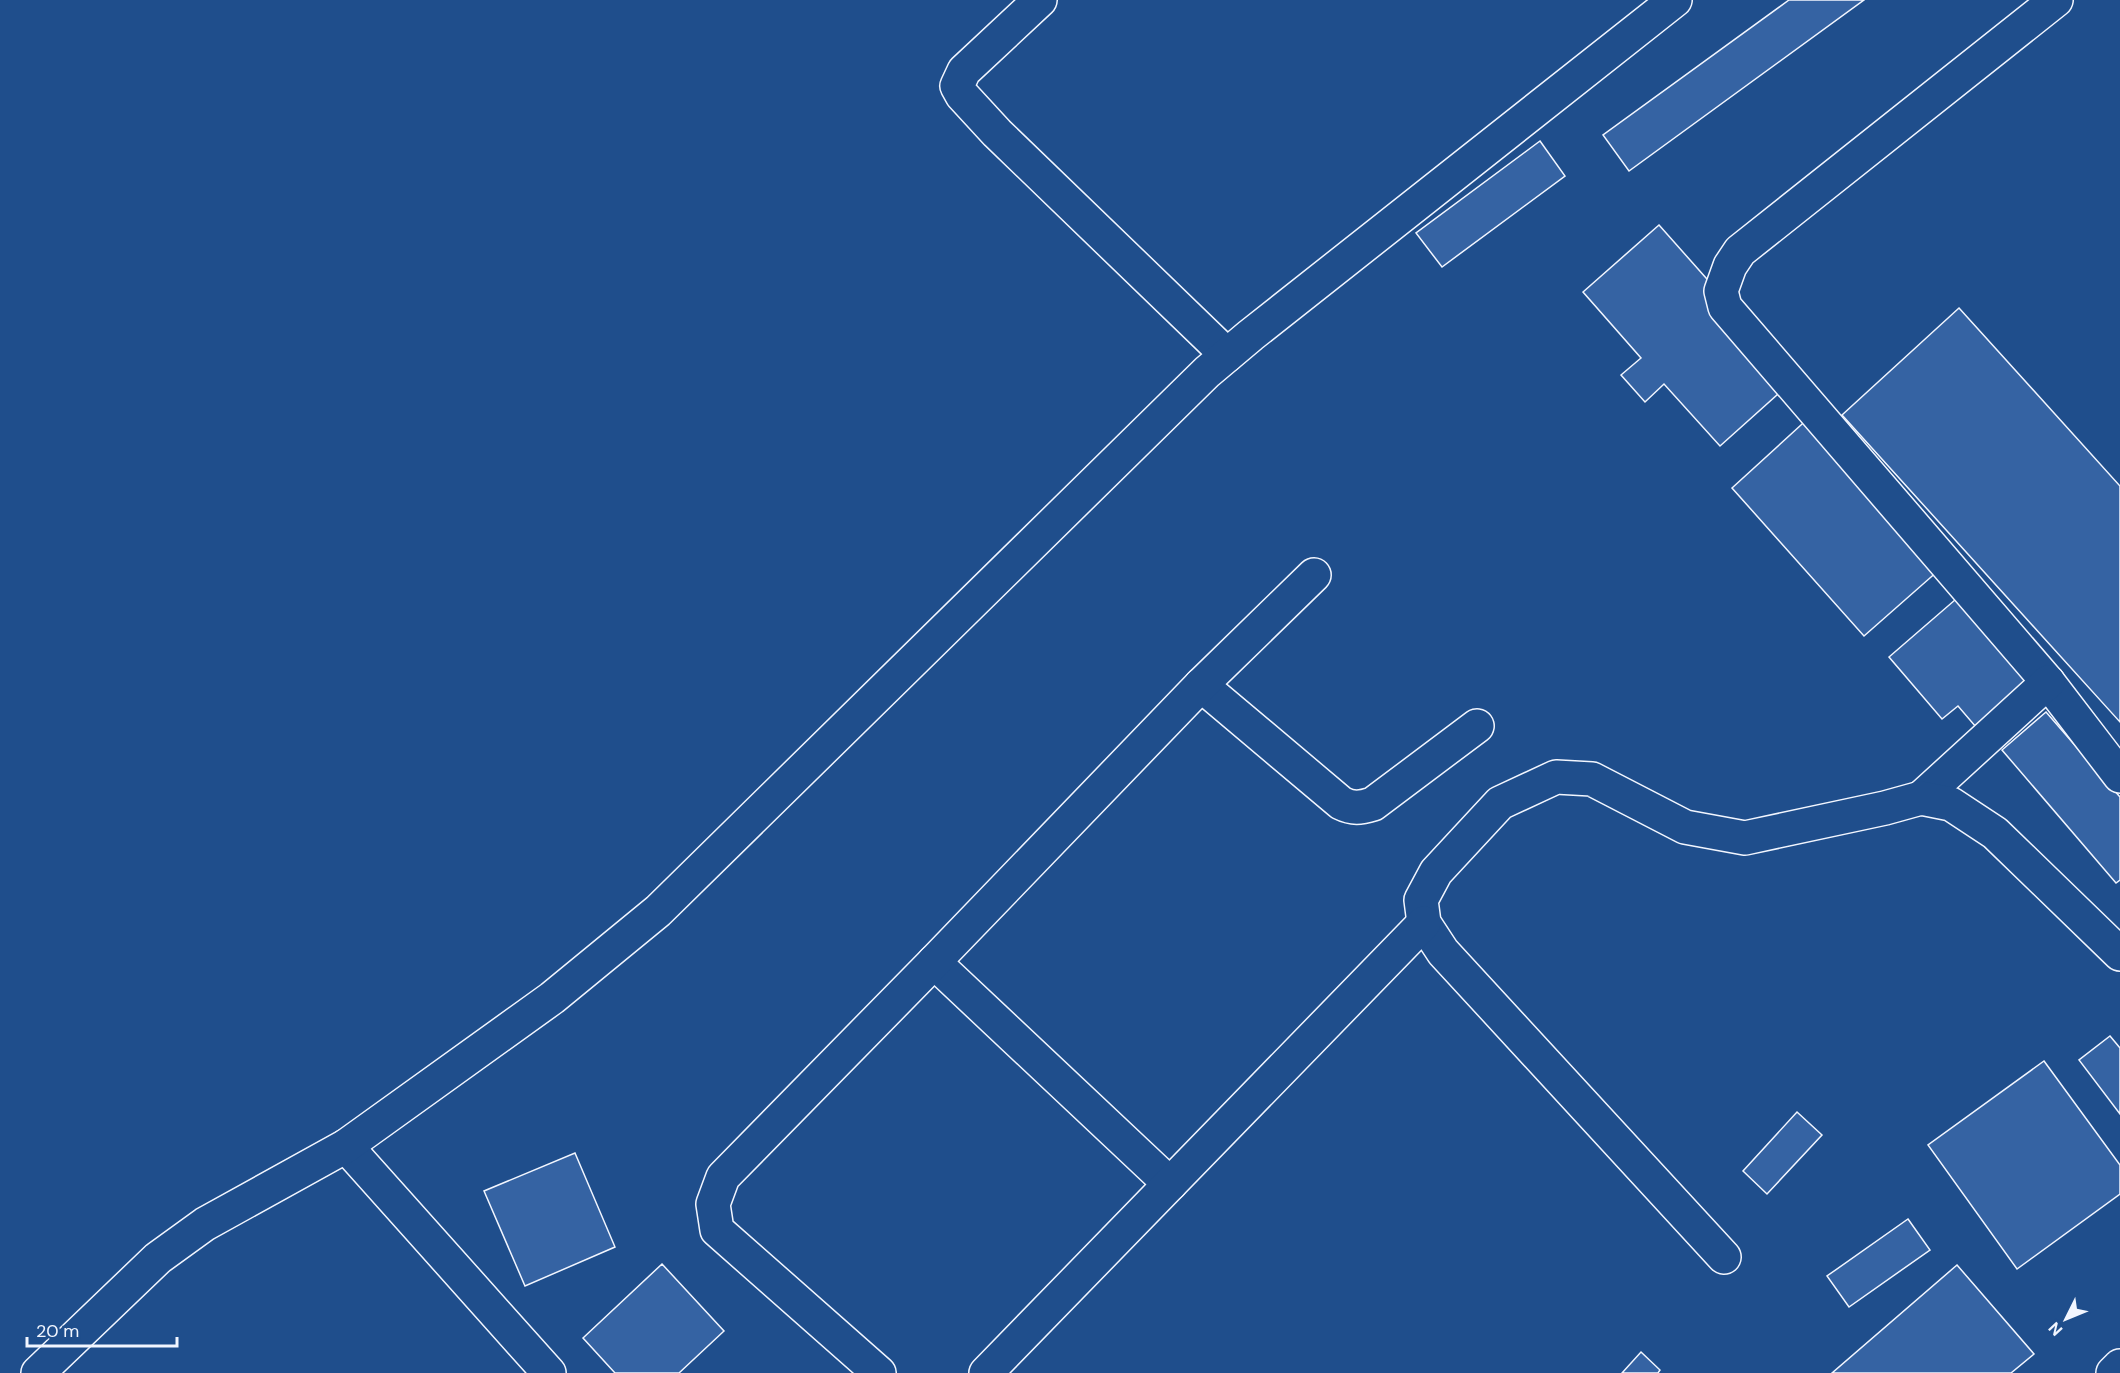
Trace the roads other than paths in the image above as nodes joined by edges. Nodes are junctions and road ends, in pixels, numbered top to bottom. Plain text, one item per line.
1 (1040, 0) edge
2 (1675, 0) edge
3 (2056, 0) edge
4 (1227, 356) junction
5 (1314, 575) dead end
6 (2048, 682) junction
7 (1201, 684) junction
8 (1477, 726) dead end
9 (2120, 776) edge
10 (1921, 798) junction
11 (1424, 923) junction
12 (2120, 954) edge
13 (934, 962) junction
14 (346, 1146) junction
15 (1170, 1184) junction
16 (1724, 1257) dead end
17 (2120, 1366) edge
18 (38, 1373) edge
19 (549, 1373) edge
20 (879, 1373) edge
21 (986, 1373) edge
22 (2113, 1373) edge

1 - 4 street
2 - 4 street
3 - 6 street
4 - 14 street
5 - 7 street
6 - 9 street
6 - 10 street
7 - 8 street
7 - 13 street
10 - 11 street
10 - 12 street
11 - 15 street
11 - 16 street
13 - 15 street
13 - 20 street
14 - 18 street
14 - 19 street
15 - 21 street
17 - 22 street

